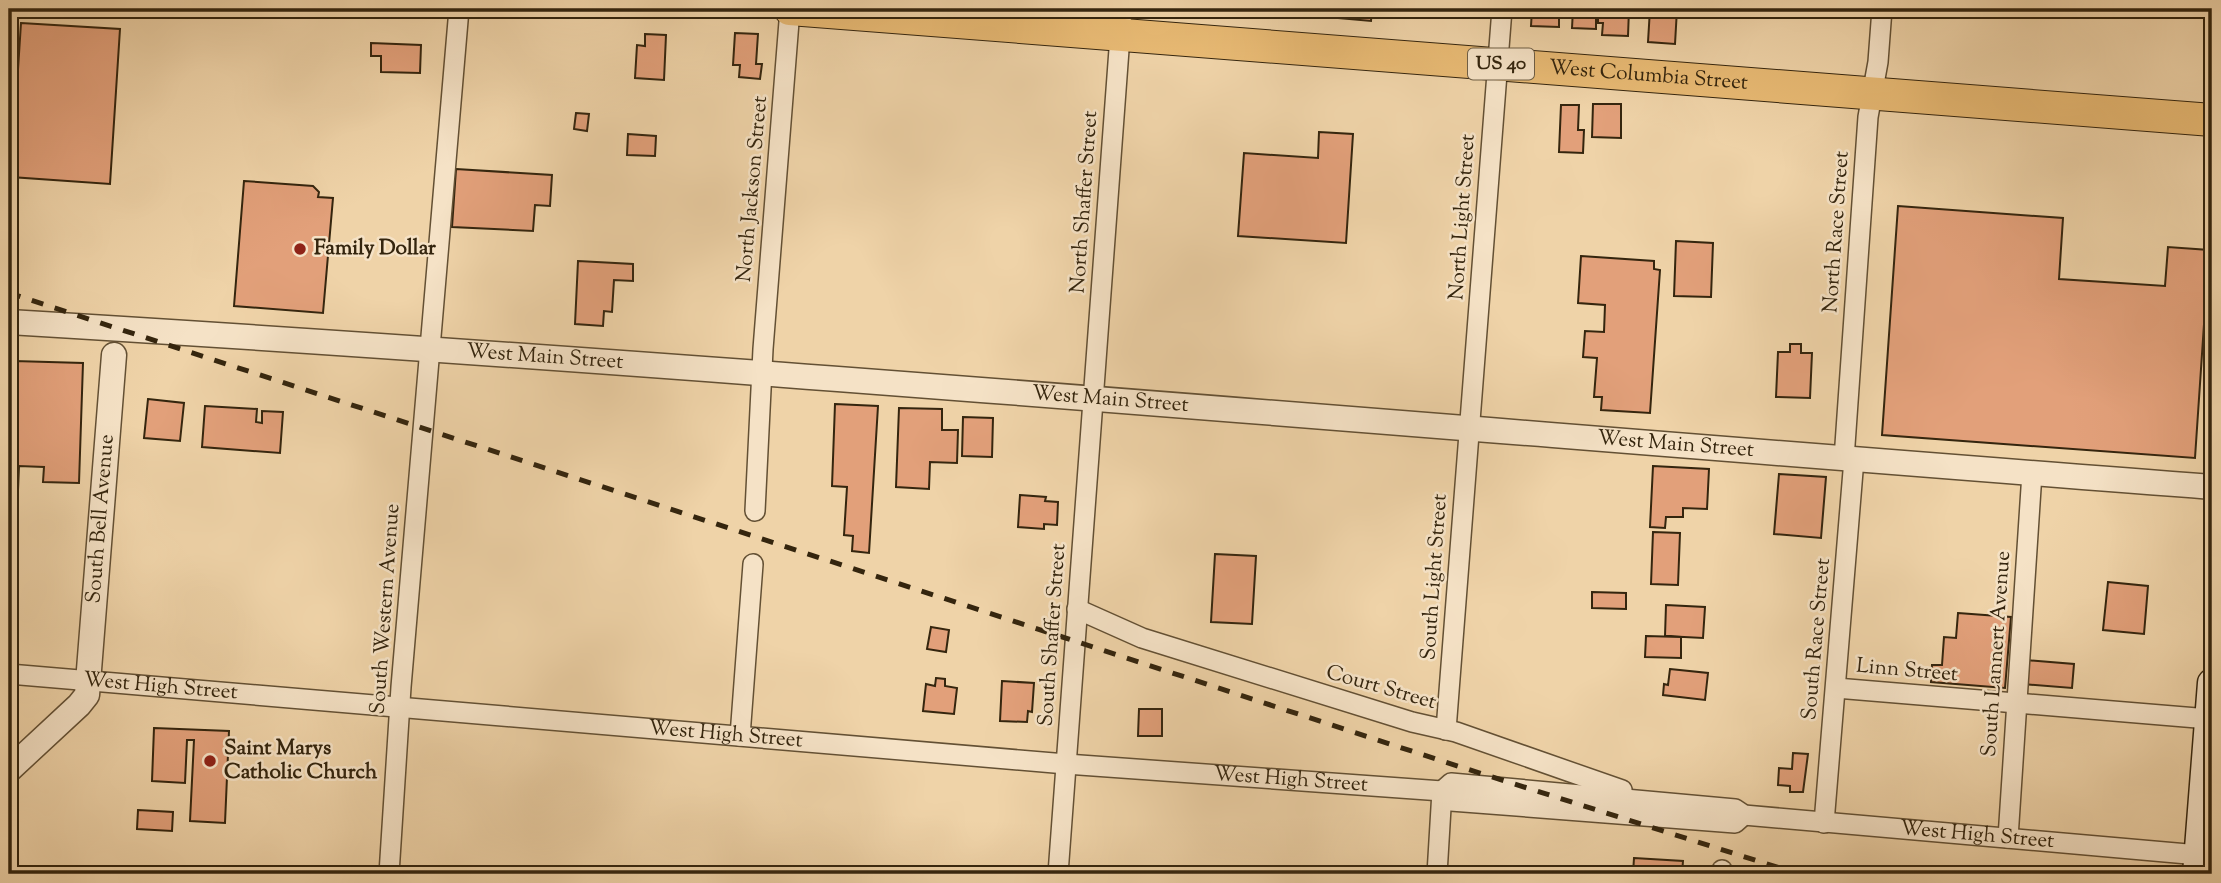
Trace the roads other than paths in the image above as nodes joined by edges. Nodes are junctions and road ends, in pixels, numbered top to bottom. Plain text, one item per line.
1 (459, 9) edge
2 (790, 9) edge
3 (1502, 9) edge
4 (1882, 9) edge
5 (1121, 21) edge
6 (1497, 63) junction
7 (1872, 93) junction
8 (2212, 120) edge
9 (9, 322) edge
10 (430, 348) junction
11 (114, 355) dead end
12 (762, 372) junction
13 (1093, 398) junction
14 (1469, 428) junction
15 (1849, 459) junction
16 (2032, 473) junction
17 (2212, 487) edge
18 (755, 511) dead end
19 (753, 564) dead end
20 (1077, 608) junction
21 (9, 674) edge
22 (89, 681) junction
23 (2212, 683) edge
24 (1836, 688) junction
25 (2017, 703) junction
26 (401, 707) junction
27 (2210, 726) edge
28 (1446, 730) junction
29 (740, 736) junction
30 (1066, 764) junction
31 (9, 770) edge
32 (1442, 791) junction
33 (1675, 802) junction
34 (1744, 815) junction
35 (1824, 823) junction
36 (2008, 838) junction
37 (2203, 861) edge
38 (389, 874) edge
39 (1058, 874) edge
40 (1437, 874) edge

1 - 10 street, South Western Avenue
2 - 5 main road, West Columbia Street / US 40
2 - 12 street, North Jackson Street
3 - 6 street, North Light Street
4 - 7 street, North Race Street
5 - 6 main road, West Columbia Street / US 40
5 - 13 street, North Shaffer Street
6 - 7 main road, West Columbia Street / US 40
6 - 14 street, North Light Street
7 - 8 main road, West Columbia Street / US 40
7 - 15 street, North Race Street
9 - 10 street, West Main Street
10 - 12 street, West Main Street
10 - 26 street, South Western Avenue
11 - 22 street, South Bell Avenue
12 - 13 street, West Main Street
12 - 18 street, North Jackson Street
13 - 14 street, West Main Street
13 - 20 street, South Shaffer Street
14 - 15 street, West Main Street
14 - 28 street, South Light Street
15 - 16 street, West Main Street
15 - 24 street, South Race Street
16 - 17 street, West Main Street
16 - 25 street, South Lannert Avenue
19 - 29 street
20 - 28 street, Court Street
20 - 30 street, South Shaffer Street
21 - 22 street, West High Street
22 - 26 street, West High Street
22 - 31 street
23 - 27 main road
24 - 25 street, Linn Street
24 - 35 street, South Race Street
25 - 27 street, Linn Street
25 - 36 street, South Lannert Avenue
26 - 29 street, West High Street
26 - 38 street, South Western Avenue
27 - 37 main road
28 - 33 street, Court Street
29 - 30 street, West High Street
30 - 32 street, West High Street
30 - 39 street, South Shaffer Street
32 - 33 street, West High Street
32 - 34 street, West High Street
32 - 40 street
33 - 34 street, West High Street
34 - 35 street, West High Street
35 - 36 street, West High Street
36 - 37 street, West High Street

